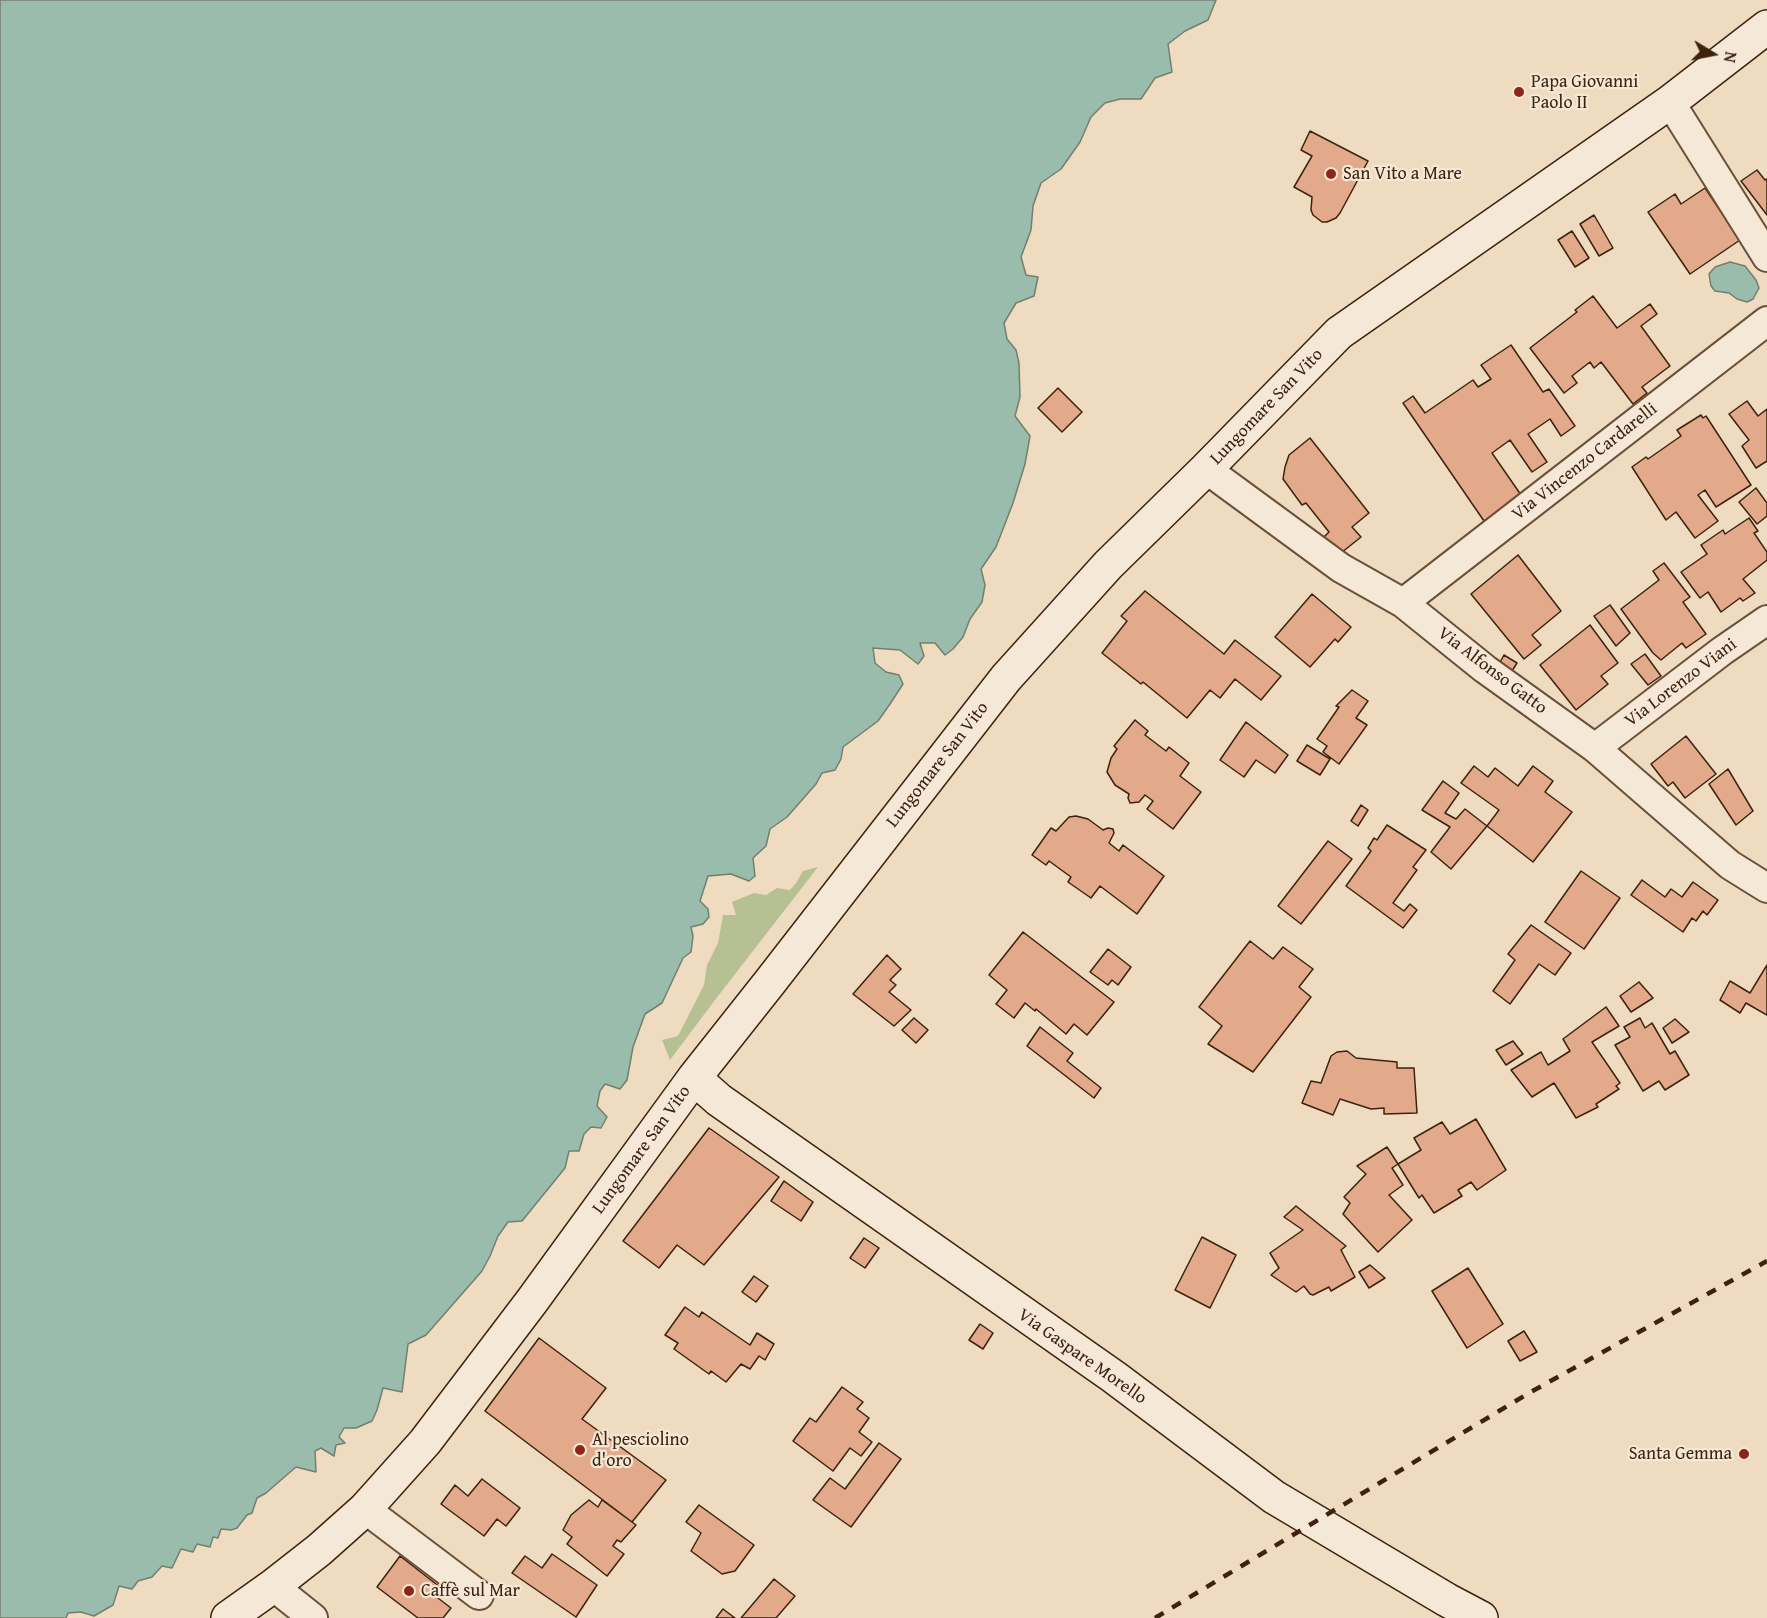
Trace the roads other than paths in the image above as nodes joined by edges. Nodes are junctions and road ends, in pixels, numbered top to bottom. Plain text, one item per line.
1 (1767, 27) edge
2 (1671, 102) junction
3 (1767, 257) edge
4 (1767, 321) edge
5 (1206, 470) junction
6 (1403, 603) junction
7 (1767, 620) edge
8 (1595, 748) junction
9 (1767, 888) edge
10 (694, 1078) junction
11 (365, 1509) junction
12 (273, 1586) junction
13 (479, 1595) dead end
14 (228, 1618) edge
15 (313, 1618) edge
16 (1481, 1618) edge

1 - 2 main road, Lungomare San Vito
2 - 3 street
2 - 5 main road, Lungomare San Vito
4 - 6 street, Via Vincenzo Cardarelli
5 - 6 street, Via Alfonso Gatto
5 - 10 main road, Lungomare San Vito
6 - 8 street, Via Alfonso Gatto
7 - 8 street, Via Lorenzo Viani
8 - 9 street, Via Alfonso Gatto
10 - 11 main road, Lungomare San Vito
10 - 16 main road, Via Gaspare Morello
11 - 12 main road, Lungomare San Vito
11 - 13 street
12 - 14 main road, Lungomare San Vito
12 - 15 street

